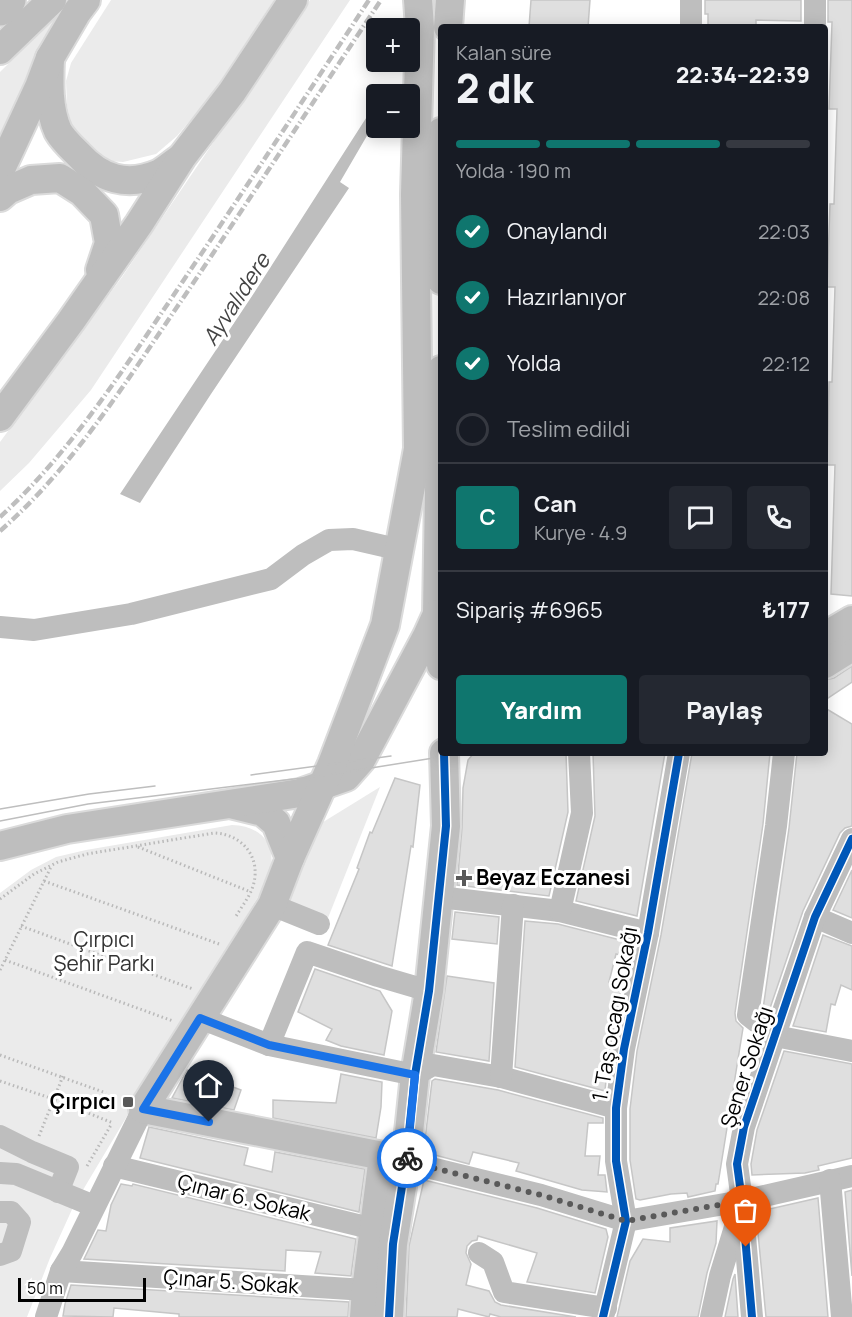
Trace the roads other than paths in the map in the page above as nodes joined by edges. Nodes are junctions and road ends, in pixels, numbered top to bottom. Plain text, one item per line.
1 (9, 0) edge
2 (52, 0) edge
3 (86, 0) edge
4 (293, 0) edge
5 (418, 0) edge
6 (450, 0) edge
7 (691, 0) edge
8 (816, 0) edge
9 (0, 9) edge
10 (448, 24) edge
11 (691, 24) edge
12 (815, 24) edge
13 (0, 50) edge
14 (50, 58) junction
15 (182, 157) junction
16 (0, 171) edge
17 (0, 197) edge
18 (71, 321) junction
19 (0, 417) edge
20 (438, 455) edge
21 (401, 550) junction
22 (852, 620) edge
23 (385, 625) junction
24 (432, 625) junction
25 (0, 627) edge
26 (828, 634) edge
27 (852, 647) edge
28 (438, 652) edge
29 (828, 662) edge
30 (444, 756) edge
31 (579, 756) edge
32 (679, 756) edge
33 (784, 756) edge
34 (321, 786) junction
35 (229, 804) junction
36 (852, 839) edge
37 (0, 846) edge
38 (290, 858) junction
39 (439, 897) junction
40 (262, 898) junction
41 (513, 905) junction
42 (560, 911) junction
43 (815, 917) junction
44 (319, 924) dead end
45 (648, 933) junction
46 (852, 933) edge
47 (429, 991) junction
48 (188, 1008) junction
49 (775, 1036) junction
50 (269, 1045) junction
51 (852, 1051) edge
52 (415, 1075) junction
53 (501, 1077) junction
54 (616, 1108) junction
55 (143, 1109) junction
56 (0, 1136) edge
57 (395, 1159) junction
58 (114, 1166) junction
59 (0, 1173) edge
60 (841, 1178) edge
61 (64, 1194) junction
62 (742, 1201) junction
63 (94, 1206) junction
64 (0, 1212) edge
65 (626, 1221) junction
66 (374, 1230) junction
67 (479, 1253) dead end
68 (0, 1255) edge
69 (61, 1271) junction
70 (365, 1304) edge
71 (605, 1312) edge
72 (46, 1317) edge
73 (389, 1317) edge
74 (711, 1317) edge
75 (752, 1317) edge
76 (842, 1317) edge

1 - 9 highway
2 - 13 main road
3 - 14 main road
4 - 15 main road
5 - 21 main road
6 - 10 main road
7 - 11 street
8 - 12 street
14 - 15 main road
14 - 16 main road
15 - 18 main road
17 - 18 main road
18 - 19 main road
20 - 24 main road
21 - 23 main road
21 - 25 street
22 - 26 main road
23 - 24 main road
23 - 34 main road
24 - 28 main road
24 - 34 main road
27 - 29 main road
30 - 39 main road
31 - 42 street
32 - 45 street, 1. Taş ocagı Sokağı
33 - 49 street
34 - 35 main road
34 - 38 main road
35 - 37 main road
35 - 38 main road
36 - 43 street, Şener Sokağı
38 - 40 main road
39 - 41 street
39 - 47 main road
40 - 44 street
40 - 48 main road
41 - 42 street
41 - 53 street
42 - 45 street
43 - 46 street
43 - 49 street, Şener Sokağı
45 - 54 street, 1. Taş ocagı Sokağı
47 - 50 street
47 - 52 main road
48 - 50 street
48 - 55 main road
49 - 51 street
49 - 62 street, Şener Sokağı
50 - 52 street
52 - 53 street
52 - 57 main road
53 - 54 street
54 - 65 street, 1. Taş ocagı Sokağı
55 - 57 main road
55 - 58 street
56 - 61 street
57 - 65 street
57 - 66 main road
57 - 73 main road
58 - 63 street
58 - 66 street, Çınar 6. Sokak
59 - 61 street
60 - 62 street
60 - 76 street
61 - 63 street
62 - 65 street
62 - 74 street
62 - 75 street, Şener Sokağı
63 - 69 street
64 - 68 street
65 - 71 street, 1. Taş ocagı Sokağı
66 - 70 main road
67 - 71 street
69 - 70 street, Çınar 5. Sokak
69 - 72 street

